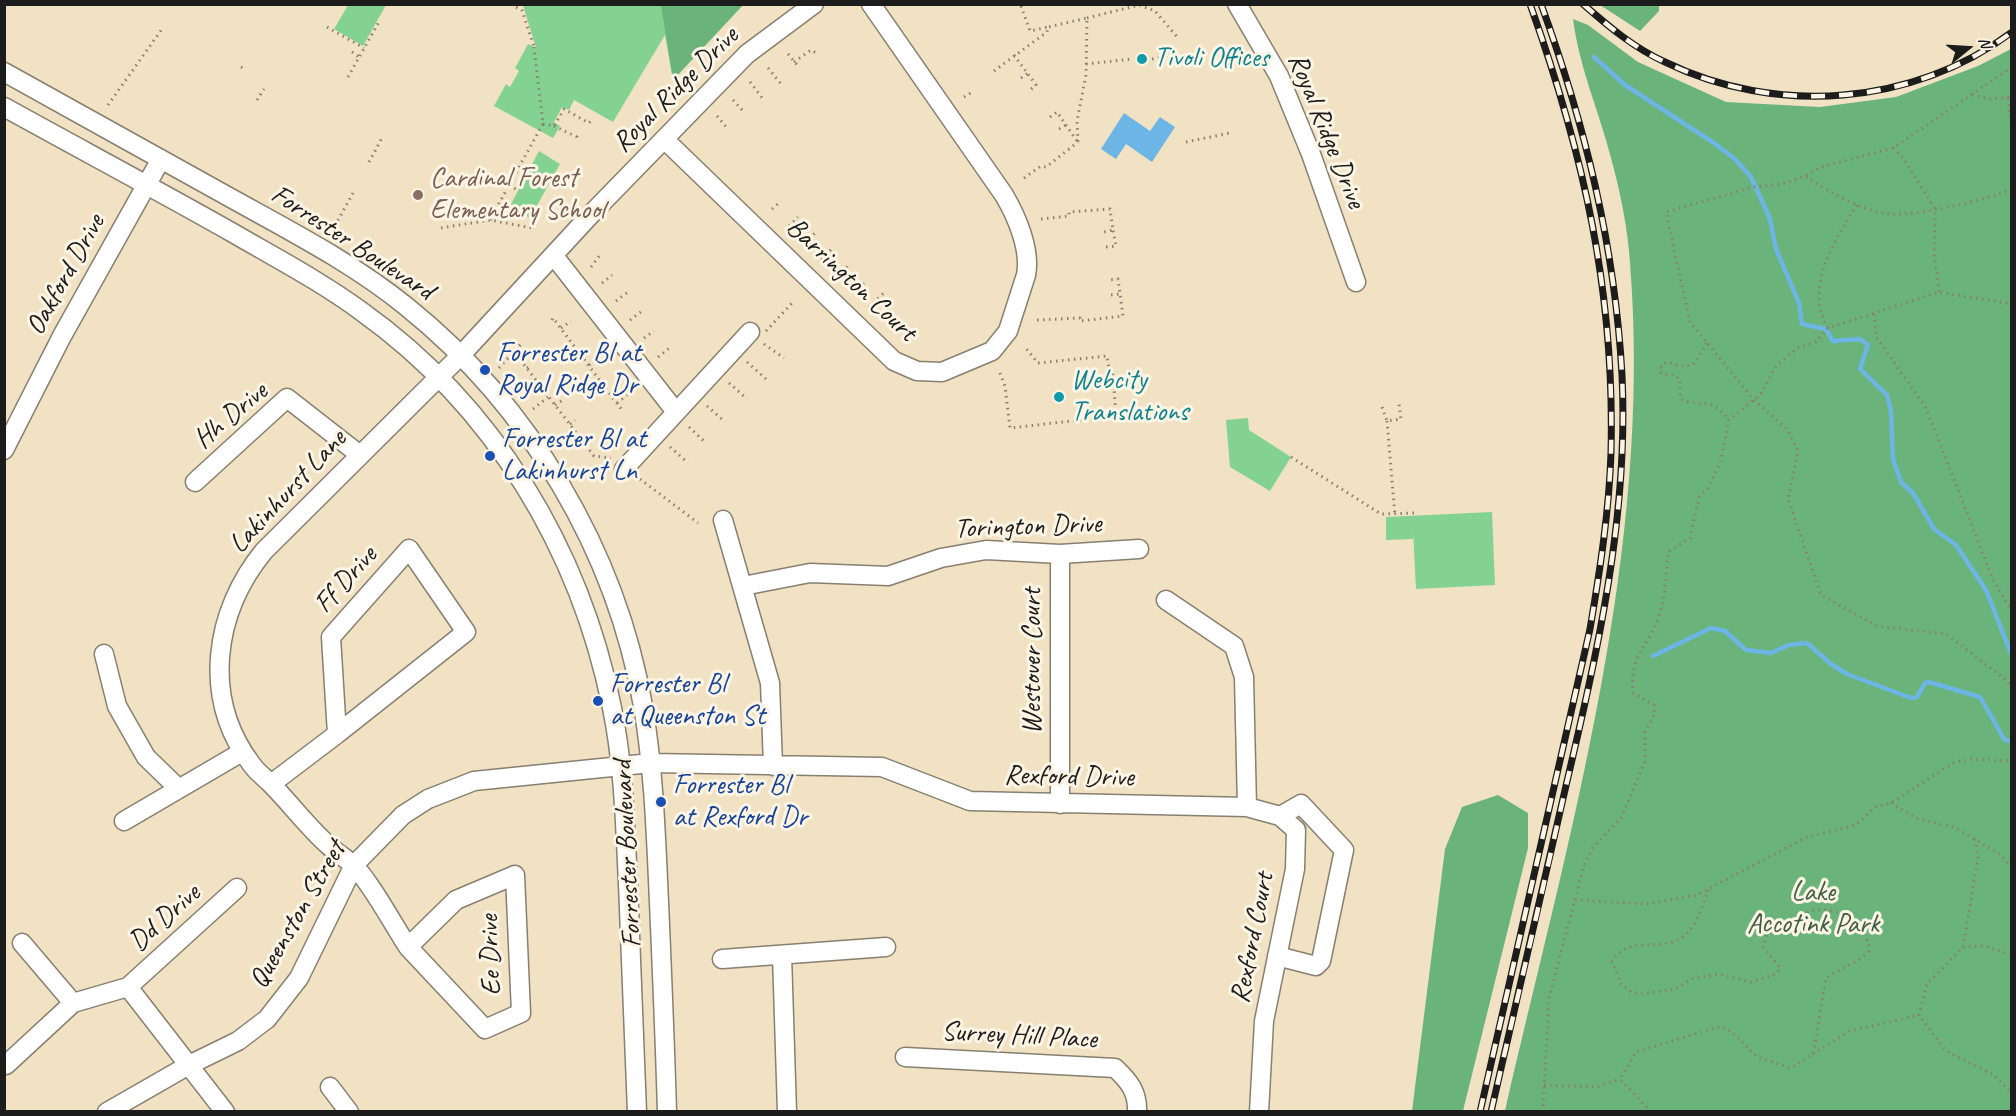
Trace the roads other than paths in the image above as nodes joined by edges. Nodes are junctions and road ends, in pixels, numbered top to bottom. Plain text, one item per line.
1 (814, 4) edge
2 (871, 4) edge
3 (1237, 4) edge
4 (4, 72) edge
5 (4, 107) edge
6 (664, 139) junction
7 (161, 159) junction
8 (147, 185) junction
9 (554, 256) junction
10 (1356, 282) dead end
11 (754, 335) road end
12 (461, 355) junction
13 (440, 377) junction
14 (676, 412) junction
15 (4, 450) edge
16 (360, 455) junction
17 (617, 463) road end
18 (195, 482) dead end
19 (723, 520) dead end
20 (1138, 549) dead end
21 (1060, 554) junction
22 (743, 586) junction
23 (1166, 600) dead end
24 (104, 654) dead end
25 (337, 734) junction
26 (242, 752) junction
27 (651, 762) junction
28 (621, 765) junction
29 (772, 766) junction
30 (271, 784) junction
31 (179, 789) junction
32 (1060, 804) junction
33 (1247, 807) junction
34 (1280, 816) junction
35 (124, 821) dead end
36 (354, 865) junction
37 (237, 888) dead end
38 (22, 943) dead end
39 (408, 947) junction
40 (886, 947) dead end
41 (782, 955) junction
42 (1277, 956) junction
43 (722, 960) dead end
44 (128, 987) junction
45 (74, 1003) junction
46 (905, 1057) dead end
47 (6, 1065) edge
48 (189, 1065) junction
49 (330, 1087) dead end
50 (107, 1112) edge
51 (225, 1112) edge
52 (349, 1112) edge
53 (637, 1112) edge
54 (668, 1112) edge
55 (787, 1112) edge
56 (1137, 1112) edge
57 (1259, 1112) edge

1 - 6 street, Royal Ridge Drive
2 - 6 street, Barrington Court
3 - 10 street, Royal Ridge Drive
4 - 7 street, Forrester Boulevard
5 - 8 street, Forrester Boulevard
6 - 9 street, Royal Ridge Drive
7 - 8 street, Oakford Drive
7 - 12 street, Forrester Boulevard
8 - 13 street, Forrester Boulevard
8 - 15 street, Oakford Drive
9 - 12 street, Royal Ridge Drive
9 - 14 street
11 - 14 street
12 - 13 street, Lakinhurst Lane
12 - 27 street, Forrester Boulevard
13 - 16 street, Lakinhurst Lane
13 - 28 street, Forrester Boulevard
14 - 17 street
16 - 18 street, Hh Drive
16 - 26 street, Lakinhurst Lane
19 - 22 street
20 - 21 street, Torington Drive
21 - 22 street, Torington Drive
21 - 32 street, Westover Court
22 - 29 street
23 - 33 street
24 - 31 street
25 - 25 street, Ff Drive
25 - 30 street, Ff Drive
26 - 30 street, Lakinhurst Lane
26 - 31 street
27 - 28 street, Queenston Street
27 - 29 street, Rexford Drive
27 - 54 street, Forrester Boulevard
28 - 36 street, Queenston Street
28 - 53 street, Forrester Boulevard
29 - 32 street, Rexford Drive
30 - 36 street, Lakinhurst Lane
31 - 35 street
32 - 33 street, Rexford Drive
33 - 34 street
34 - 42 street, Rexford Court
34 - 42 street
36 - 39 street, Ee Drive
36 - 48 street, Queenston Street
37 - 44 street, Dd Drive
38 - 45 street
39 - 39 street, Ee Drive
40 - 41 street
41 - 43 street
41 - 55 street
42 - 57 street, Rexford Court
44 - 45 street
44 - 48 street
45 - 47 street
46 - 56 street, Surrey Hill Place
48 - 50 street, Queenston Street
48 - 51 street
49 - 52 street

